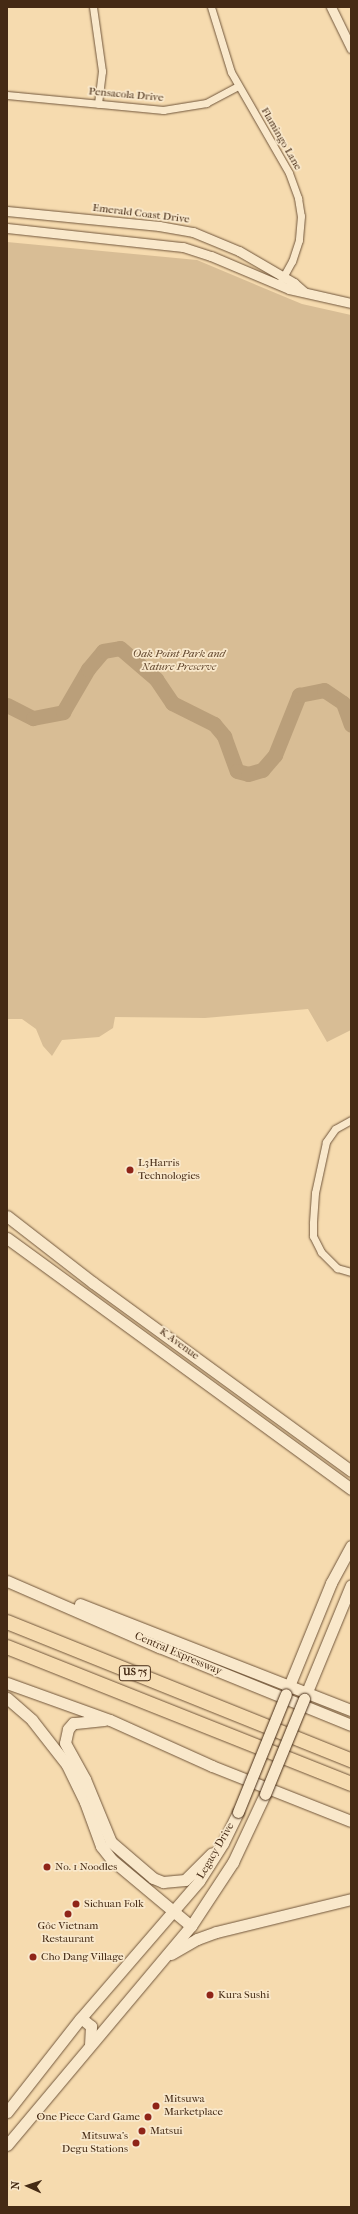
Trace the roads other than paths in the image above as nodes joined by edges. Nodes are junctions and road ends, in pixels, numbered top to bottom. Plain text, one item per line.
1 (93, 7) edge
2 (211, 7) edge
3 (331, 7) edge
4 (348, 38) edge
5 (351, 48) edge
6 (238, 86) junction
7 (7, 95) edge
8 (98, 104) junction
9 (7, 211) edge
10 (7, 228) edge
11 (284, 276) junction
12 (279, 285) junction
13 (305, 292) junction
14 (351, 303) edge
15 (351, 1120) edge
16 (11, 1219) edge
17 (7, 1237) edge
18 (351, 1272) edge
19 (126, 1305) junction
20 (118, 1318) junction
21 (351, 1471) edge
22 (351, 1489) edge
23 (351, 1546) edge
24 (7, 1581) edge
25 (331, 1583) junction
26 (349, 1588) edge
27 (7, 1622) edge
28 (7, 1647) edge
29 (7, 1682) edge
30 (287, 1690) junction
31 (305, 1696) junction
32 (7, 1698) edge
33 (351, 1710) edge
34 (110, 1720) junction
35 (351, 1725) edge
36 (351, 1760) edge
37 (351, 1784) edge
38 (351, 1821) edge
39 (223, 1843) junction
40 (351, 1899) edge
41 (174, 1911) junction
42 (191, 1926) junction
43 (163, 1958) junction
44 (82, 2018) junction
45 (90, 2045) junction
46 (7, 2112) edge
47 (7, 2145) edge

1 - 8 street
2 - 6 street, Flamingo Lane
3 - 4 street
4 - 5 street
6 - 8 street, Pensacola Drive
6 - 11 street, Flamingo Lane
7 - 8 street, Pensacola Drive
9 - 11 street, Emerald Coast Drive
10 - 12 street, Emerald Coast Drive
11 - 12 street, Flamingo Lane
11 - 13 street, Emerald Coast Drive
12 - 13 street, Emerald Coast Drive
13 - 14 street, Emerald Coast Drive
15 - 18 street
16 - 17 main road
16 - 19 main road, K Avenue
17 - 20 main road, K Avenue
19 - 20 main road
19 - 21 main road, K Avenue
20 - 22 main road, K Avenue
23 - 25 main road, Legacy Drive
24 - 30 main road
24 - 35 main road, Central Expressway
25 - 26 main road
25 - 30 main road, Legacy Drive
26 - 31 main road, Legacy Drive
27 - 36 highway, US 75
28 - 37 highway, US 75
29 - 34 main road
30 - 31 main road
30 - 39 main road, Legacy Drive, bridge
31 - 33 main road
31 - 42 main road, Legacy Drive, bridge
32 - 41 main road
34 - 38 main road
34 - 39 main road
39 - 41 main road, Legacy Drive
40 - 43 main road
41 - 42 main road
41 - 44 main road, Legacy Drive
42 - 43 main road, Legacy Drive
43 - 45 main road, Legacy Drive
44 - 45 main road
44 - 46 main road, Legacy Drive
45 - 47 main road, Legacy Drive

